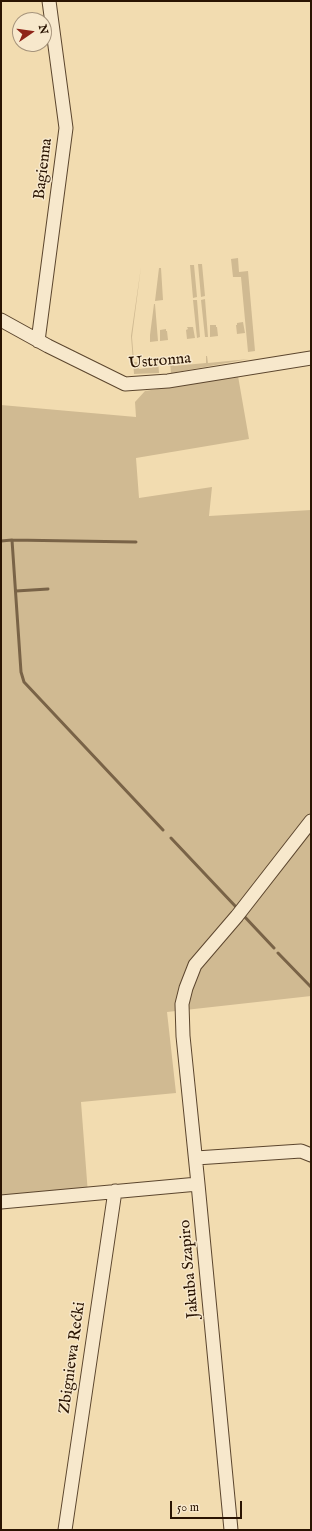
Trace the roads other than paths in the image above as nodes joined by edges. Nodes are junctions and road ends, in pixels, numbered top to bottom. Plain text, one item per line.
1 (49, 1) edge
2 (1, 320) edge
3 (38, 341) junction
4 (311, 358) edge
5 (311, 821) edge
6 (311, 1155) edge
7 (196, 1158) junction
8 (198, 1184) junction
9 (115, 1191) junction
10 (1, 1202) edge
11 (65, 1530) edge
12 (232, 1530) edge

1 - 3 street, Bagienna
2 - 3 street, Ustronna
3 - 4 street, Ustronna
5 - 7 street, Jakuba Szapiro
6 - 7 street
7 - 8 street, Jakuba Szapiro
8 - 9 street
8 - 12 street, Jakuba Szapiro
9 - 10 street
9 - 11 street, Zbigniewa Rećki

